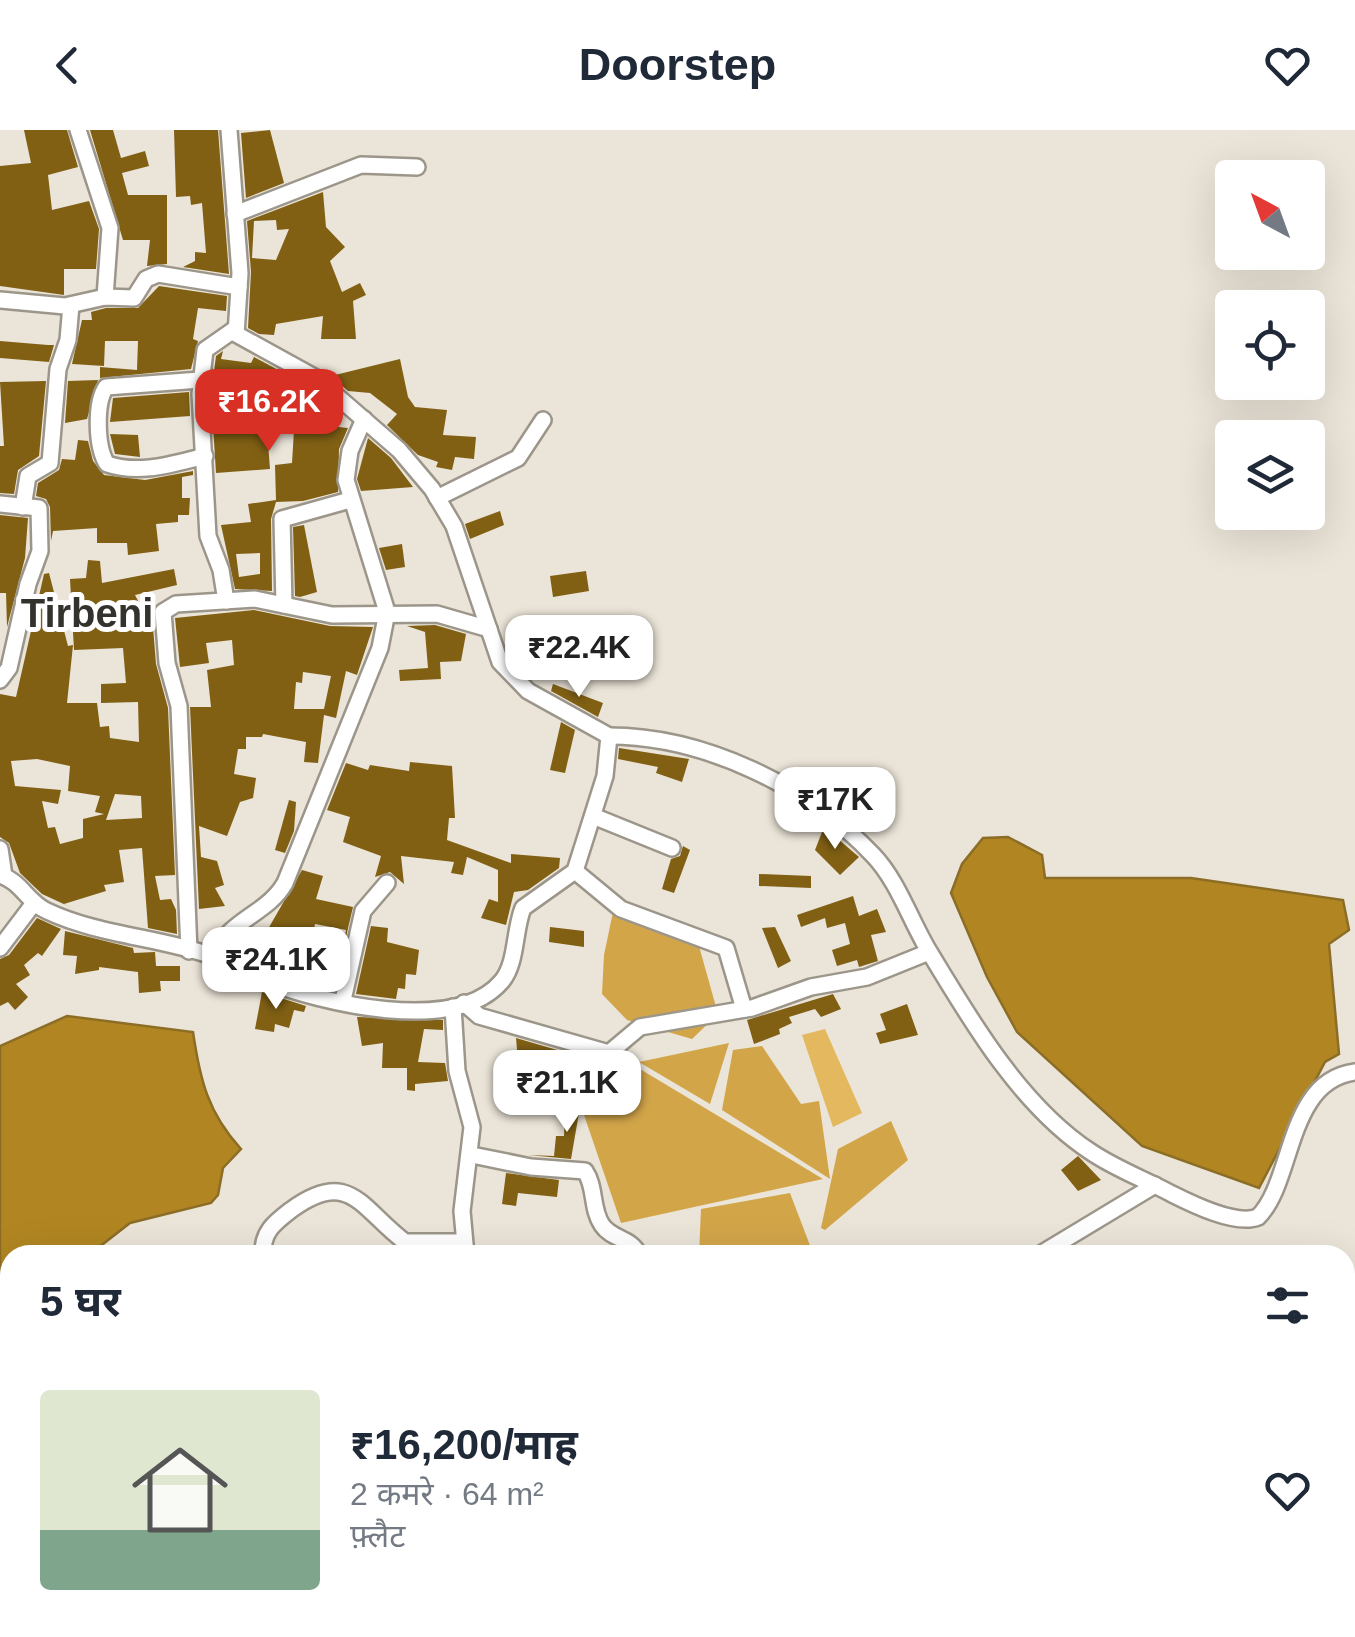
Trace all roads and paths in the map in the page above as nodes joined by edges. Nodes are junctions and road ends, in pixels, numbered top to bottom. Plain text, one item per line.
1 (78, 130) edge
2 (229, 130) edge
3 (418, 167) dead end
4 (235, 214) junction
5 (238, 287) junction
6 (105, 297) junction
7 (0, 300) edge
8 (71, 305) junction
9 (235, 329) junction
10 (200, 380) junction
11 (364, 419) junction
12 (543, 420) dead end
13 (205, 456) junction
14 (437, 498) junction
15 (350, 500) junction
16 (0, 504) edge
17 (23, 507) junction
18 (226, 601) junction
19 (284, 605) junction
20 (387, 612) junction
21 (489, 630) junction
22 (0, 680) edge
23 (609, 736) junction
24 (592, 816) junction
25 (672, 848) dead end
26 (0, 849) edge
27 (575, 872) junction
28 (2, 876) edge
29 (387, 883) dead end
30 (34, 903) junction
31 (0, 948) edge
32 (188, 951) junction
33 (930, 952) junction
34 (214, 956) junction
35 (344, 1000) junction
36 (458, 1005) junction
37 (744, 1009) junction
38 (1355, 1072) edge
39 (472, 1156) junction
40 (1155, 1185) junction
41 (264, 1245) edge
42 (435, 1245) edge
43 (465, 1245) edge
44 (634, 1245) edge
45 (1056, 1245) edge

1 - 6 street
2 - 4 street
3 - 4 street
4 - 5 street
5 - 6 street
5 - 9 street
6 - 8 street
7 - 8 street
8 - 17 street
9 - 10 street
9 - 11 street
10 - 13 street
10 - 13 street
11 - 14 street
11 - 15 street
12 - 14 street
13 - 18 street
14 - 21 street
15 - 19 street
15 - 20 street
16 - 17 street
17 - 22 street
18 - 19 street
18 - 32 street
19 - 20 street
20 - 21 street
20 - 34 street
21 - 23 street
23 - 24 street
23 - 33 street
24 - 25 street
24 - 27 street
26 - 28 street
27 - 36 street
27 - 37 street
28 - 30 street
29 - 35 street
30 - 31 street
30 - 32 street
32 - 34 street
33 - 37 street
33 - 40 street
34 - 35 street
35 - 36 street
36 - 37 street
36 - 39 street
38 - 40 street
39 - 43 street
39 - 44 street
40 - 45 street
41 - 42 street

